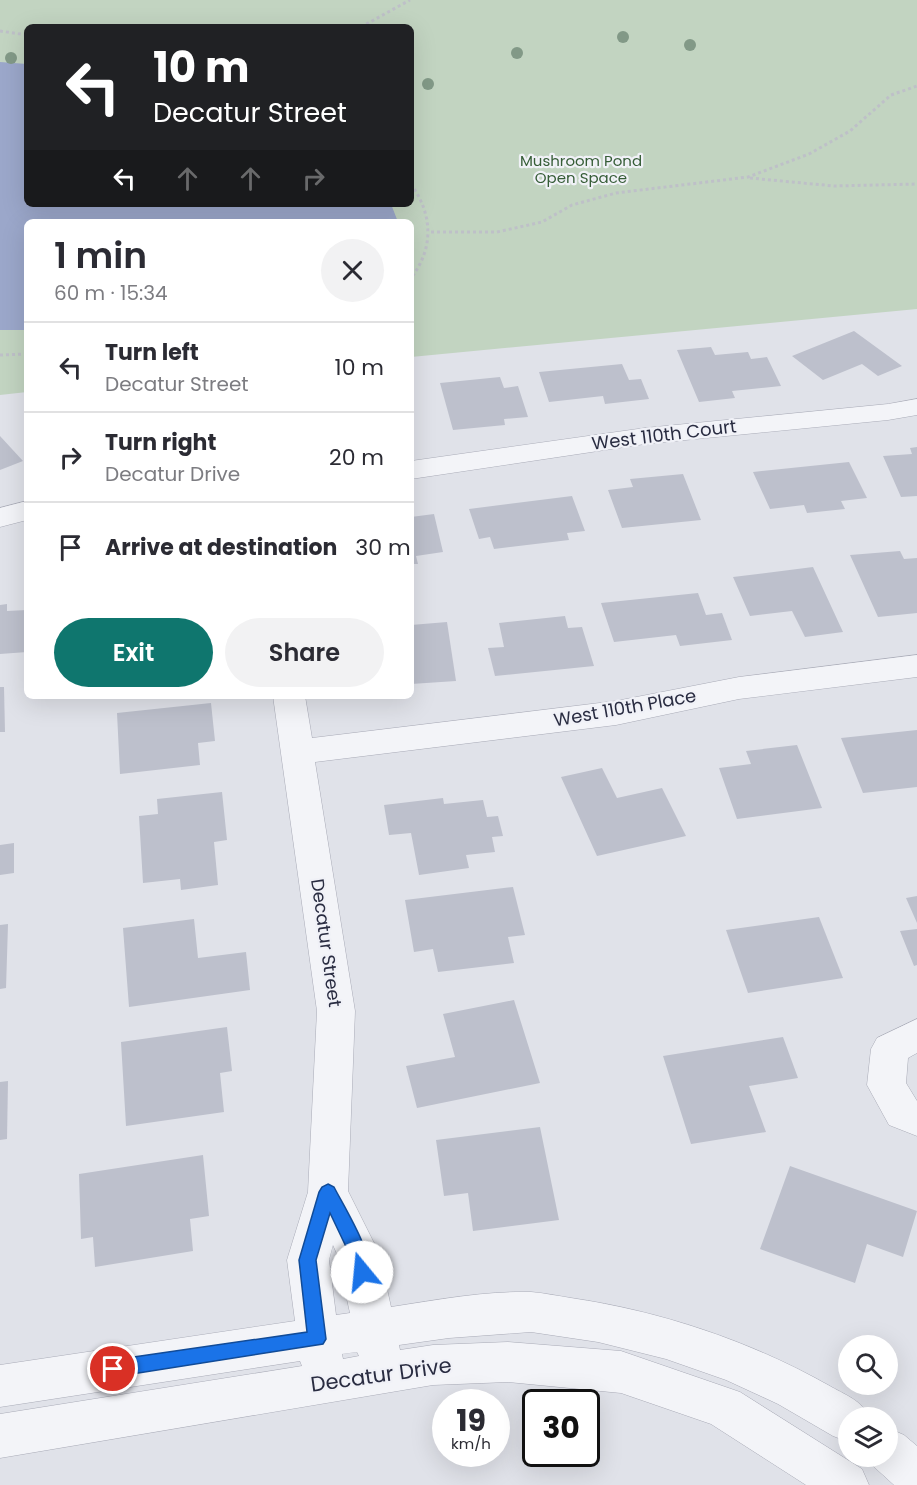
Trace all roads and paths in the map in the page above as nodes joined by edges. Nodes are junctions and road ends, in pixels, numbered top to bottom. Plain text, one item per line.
1 (410, 0) edge
2 (369, 24) edge
3 (0, 31) edge
4 (24, 35) edge
5 (917, 87) edge
6 (748, 177) junction
7 (917, 184) edge
8 (414, 188) edge
9 (431, 232) junction
10 (414, 273) edge
11 (24, 354) edge
12 (0, 355) edge
13 (917, 407) edge
14 (414, 470) edge
15 (24, 511) edge
16 (0, 518) edge
17 (917, 666) edge
18 (289, 699) edge
19 (298, 752) junction
20 (917, 1035) edge
21 (917, 1119) edge
22 (328, 1192) junction
23 (375, 1329) junction
24 (317, 1339) junction
25 (383, 1373) junction
26 (325, 1383) junction
27 (0, 1386) edge
28 (838, 1415) edge
29 (0, 1436) edge
30 (898, 1459) edge
31 (917, 1476) edge
32 (846, 1485) edge

1 - 2 path
3 - 4 path
5 - 6 path
6 - 7 path
6 - 9 path
8 - 9 path
9 - 10 path
11 - 12 path
13 - 14 street, West 110th Court
15 - 16 street
17 - 19 street, West 110th Place
18 - 19 street, Decatur Street
19 - 22 street, Decatur Street
20 - 21 street
22 - 23 street, Decatur Street
22 - 24 street, Decatur Street
23 - 24 street
23 - 25 street, Decatur Street
23 - 28 street
24 - 26 street, Decatur Street
24 - 27 street
25 - 26 street, Decatur Drive
25 - 32 street, Decatur Drive
26 - 29 street, Decatur Drive
30 - 31 street

